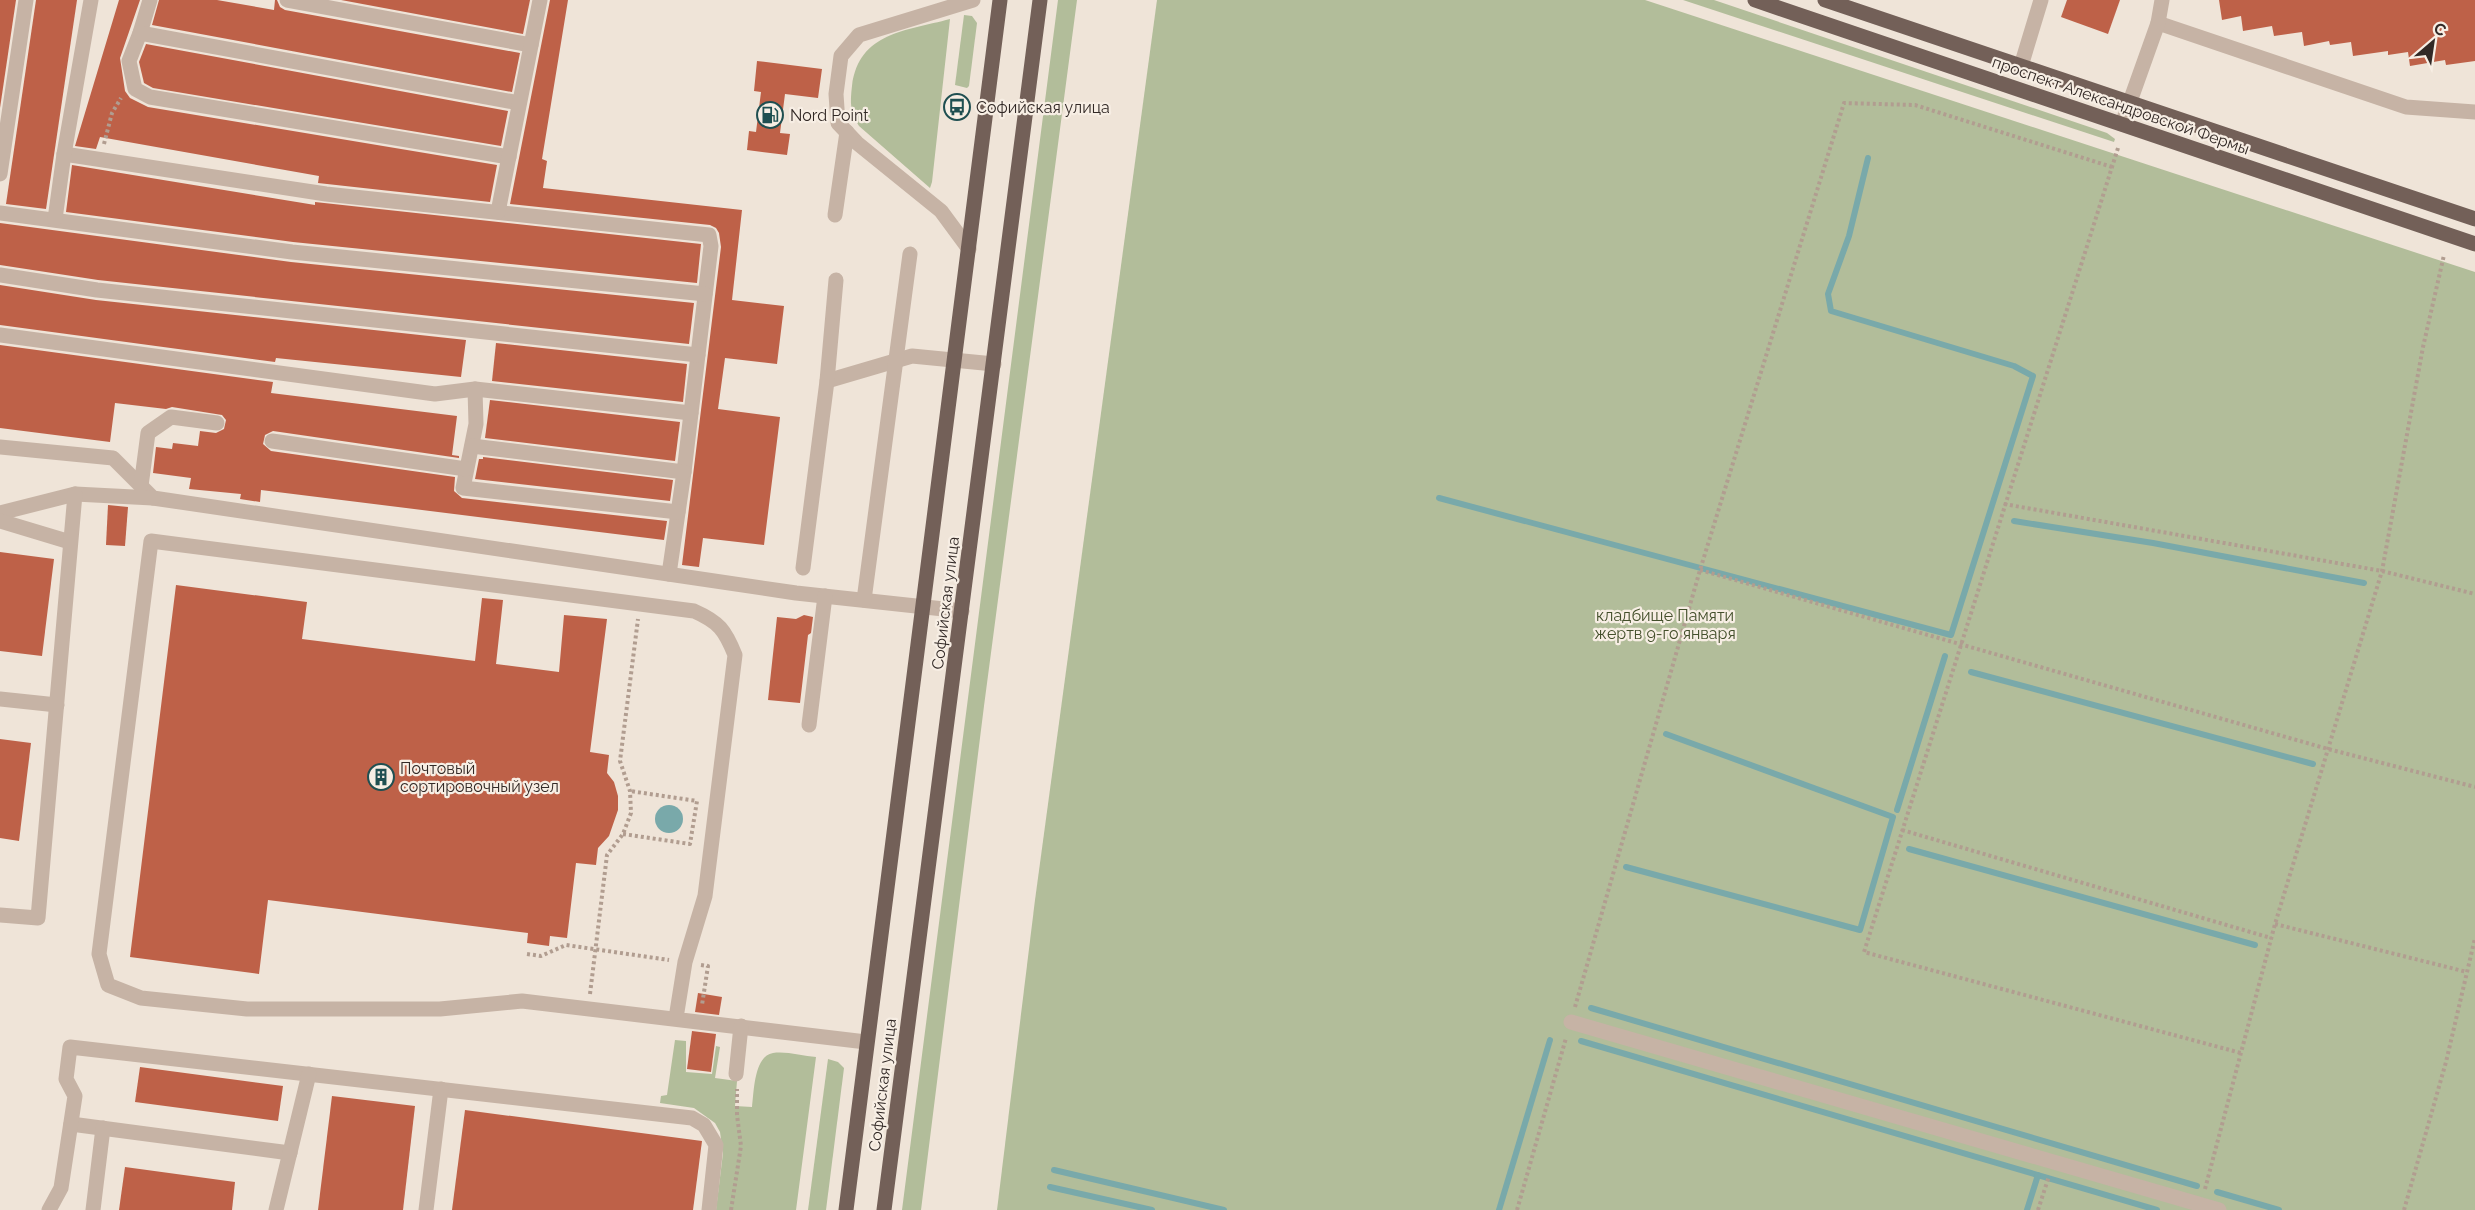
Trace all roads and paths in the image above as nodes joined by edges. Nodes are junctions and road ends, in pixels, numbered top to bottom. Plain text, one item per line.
1 (26, 0) edge
2 (91, 0) edge
3 (150, 0) edge
4 (286, 0) edge
5 (540, 0) edge
6 (973, 0) edge
7 (1000, 0) edge
8 (1040, 0) edge
9 (1755, 0) edge
10 (1825, 0) edge
11 (2041, 0) edge
12 (2162, 0) edge
13 (2158, 23) junction
14 (140, 33) junction
15 (531, 45) junction
16 (2021, 66) junction
17 (135, 89) junction
18 (519, 103) junction
19 (2129, 103) junction
20 (2475, 112) edge
21 (2122, 124) junction
22 (847, 132) junction
23 (2118, 148) dead end
24 (64, 154) junction
25 (509, 157) junction
26 (100, 159) junction
27 (2112, 167) junction
28 (0, 174) edge
29 (498, 212) junction
30 (0, 213) edge
31 (835, 215) dead end
32 (56, 219) junction
33 (2475, 219) edge
34 (2475, 244) edge
35 (969, 249) junction
36 (910, 254) dead end
37 (2444, 255) dead end
38 (0, 274) edge
39 (836, 280) dead end
40 (705, 294) junction
41 (0, 335) edge
42 (698, 355) junction
43 (955, 359) junction
44 (895, 362) junction
45 (993, 364) junction
46 (827, 381) junction
47 (475, 389) junction
48 (691, 412) junction
49 (217, 423) dead end
50 (272, 441) dead end
51 (472, 446) junction
52 (0, 447) edge
53 (466, 469) junction
54 (684, 472) junction
55 (141, 486) junction
56 (75, 494) junction
57 (153, 498) junction
58 (2004, 504) junction
59 (678, 512) junction
60 (0, 513) edge
61 (0, 521) edge
62 (70, 542) junction
63 (803, 568) dead end
64 (1700, 570) junction
65 (2382, 571) junction
66 (669, 574) junction
67 (2475, 594) edge
68 (825, 597) junction
69 (864, 600) junction
70 (640, 605) junction
71 (921, 606) junction
72 (962, 611) junction
73 (1960, 645) junction
74 (0, 699) edge
75 (57, 705) junction
76 (809, 725) dead end
77 (2328, 749) junction
78 (2475, 787) edge
79 (630, 791) junction
80 (1902, 830) junction
81 (623, 834) junction
82 (0, 915) edge
83 (2275, 924) junction
84 (2271, 938) junction
85 (2475, 938) edge
86 (595, 949) junction
87 (527, 954) dead end
88 (685, 962) junction
89 (2467, 972) junction
90 (601, 1009) junction
91 (676, 1018) junction
92 (700, 1021) junction
93 (1571, 1022) junction
94 (741, 1026) junction
95 (866, 1042) junction
96 (2241, 1053) junction
97 (309, 1074) junction
98 (736, 1074) joint
99 (441, 1089) junction
100 (71, 1124) junction
101 (103, 1128) junction
102 (290, 1153) junction
103 (2054, 1161) junction
104 (2201, 1204) junction
105 (49, 1210) edge
106 (93, 1210) edge
107 (276, 1210) edge
108 (426, 1210) edge
109 (709, 1210) edge
110 (731, 1210) edge
111 (846, 1210) edge
112 (884, 1210) edge
113 (1517, 1210) edge
114 (2038, 1210) edge
115 (2219, 1210) edge
116 (2404, 1210) edge

1 - 28 lane
2 - 24 lane
3 - 14 lane
4 - 15 lane
5 - 15 lane
6 - 22 lane
7 - 35 main road, Софийская улица
8 - 45 main road, Софийская улица
9 - 21 main road, проспект Александровской Фермы
10 - 16 main road, проспект Александровской Фермы
11 - 16 lane
12 - 13 lane
13 - 19 lane
13 - 20 lane
14 - 17 lane
14 - 18 lane
15 - 18 lane
16 - 19 main road, проспект Александровской Фермы
17 - 25 lane
17 - 26 path
18 - 25 lane
19 - 21 lane
19 - 33 main road, проспект Александровской Фермы
21 - 34 main road, проспект Александровской Фермы
22 - 31 lane
22 - 35 lane
23 - 27 path
24 - 26 lane
24 - 32 lane
25 - 29 lane
26 - 29 lane
27 - 58 path
27 - 64 path
29 - 40 lane
30 - 32 lane
32 - 40 lane
35 - 43 main road, Софийская улица
36 - 44 lane
37 - 65 path
38 - 42 lane
39 - 46 lane
40 - 42 lane
41 - 47 lane
42 - 48 lane
43 - 44 lane
43 - 45 lane
43 - 71 main road, Софийская улица
44 - 46 lane
44 - 69 lane
45 - 72 main road, Софийская улица
46 - 63 lane
47 - 48 lane
47 - 51 lane
48 - 54 lane
49 - 55 lane
50 - 53 lane
51 - 53 lane
51 - 54 lane
52 - 55 lane
53 - 59 lane
54 - 59 lane
55 - 57 lane
56 - 57 lane
56 - 60 lane
56 - 62 lane
57 - 66 lane
58 - 65 path
58 - 73 path
59 - 66 lane
61 - 62 lane
62 - 75 lane
64 - 73 path
64 - 93 path
65 - 67 path
65 - 77 path
66 - 68 lane
68 - 69 lane
68 - 76 lane
69 - 71 lane
70 - 79 path
70 - 88 lane
70 - 90 lane
71 - 72 lane
71 - 95 main road, Софийская улица
72 - 112 main road, Софийская улица
73 - 77 path
73 - 80 path
74 - 75 lane
75 - 82 lane
77 - 78 path
77 - 83 path
79 - 81 path
79 - 81 path
80 - 84 path
80 - 96 path
81 - 86 path
83 - 84 path
83 - 89 path
84 - 96 path
85 - 89 path
86 - 87 path
86 - 88 path
86 - 90 path
88 - 91 lane
88 - 92 path
89 - 116 path
90 - 91 lane
91 - 92 lane
92 - 94 lane
93 - 103 lane
93 - 113 path
94 - 95 lane
94 - 98 lane
95 - 111 main road, Софийская улица
96 - 104 path
97 - 99 lane
97 - 100 lane
97 - 102 lane
98 - 110 path
99 - 108 lane
99 - 109 lane
100 - 101 lane
100 - 105 lane
101 - 102 lane
101 - 106 lane
102 - 107 lane
103 - 104 lane
103 - 114 path
104 - 115 lane

